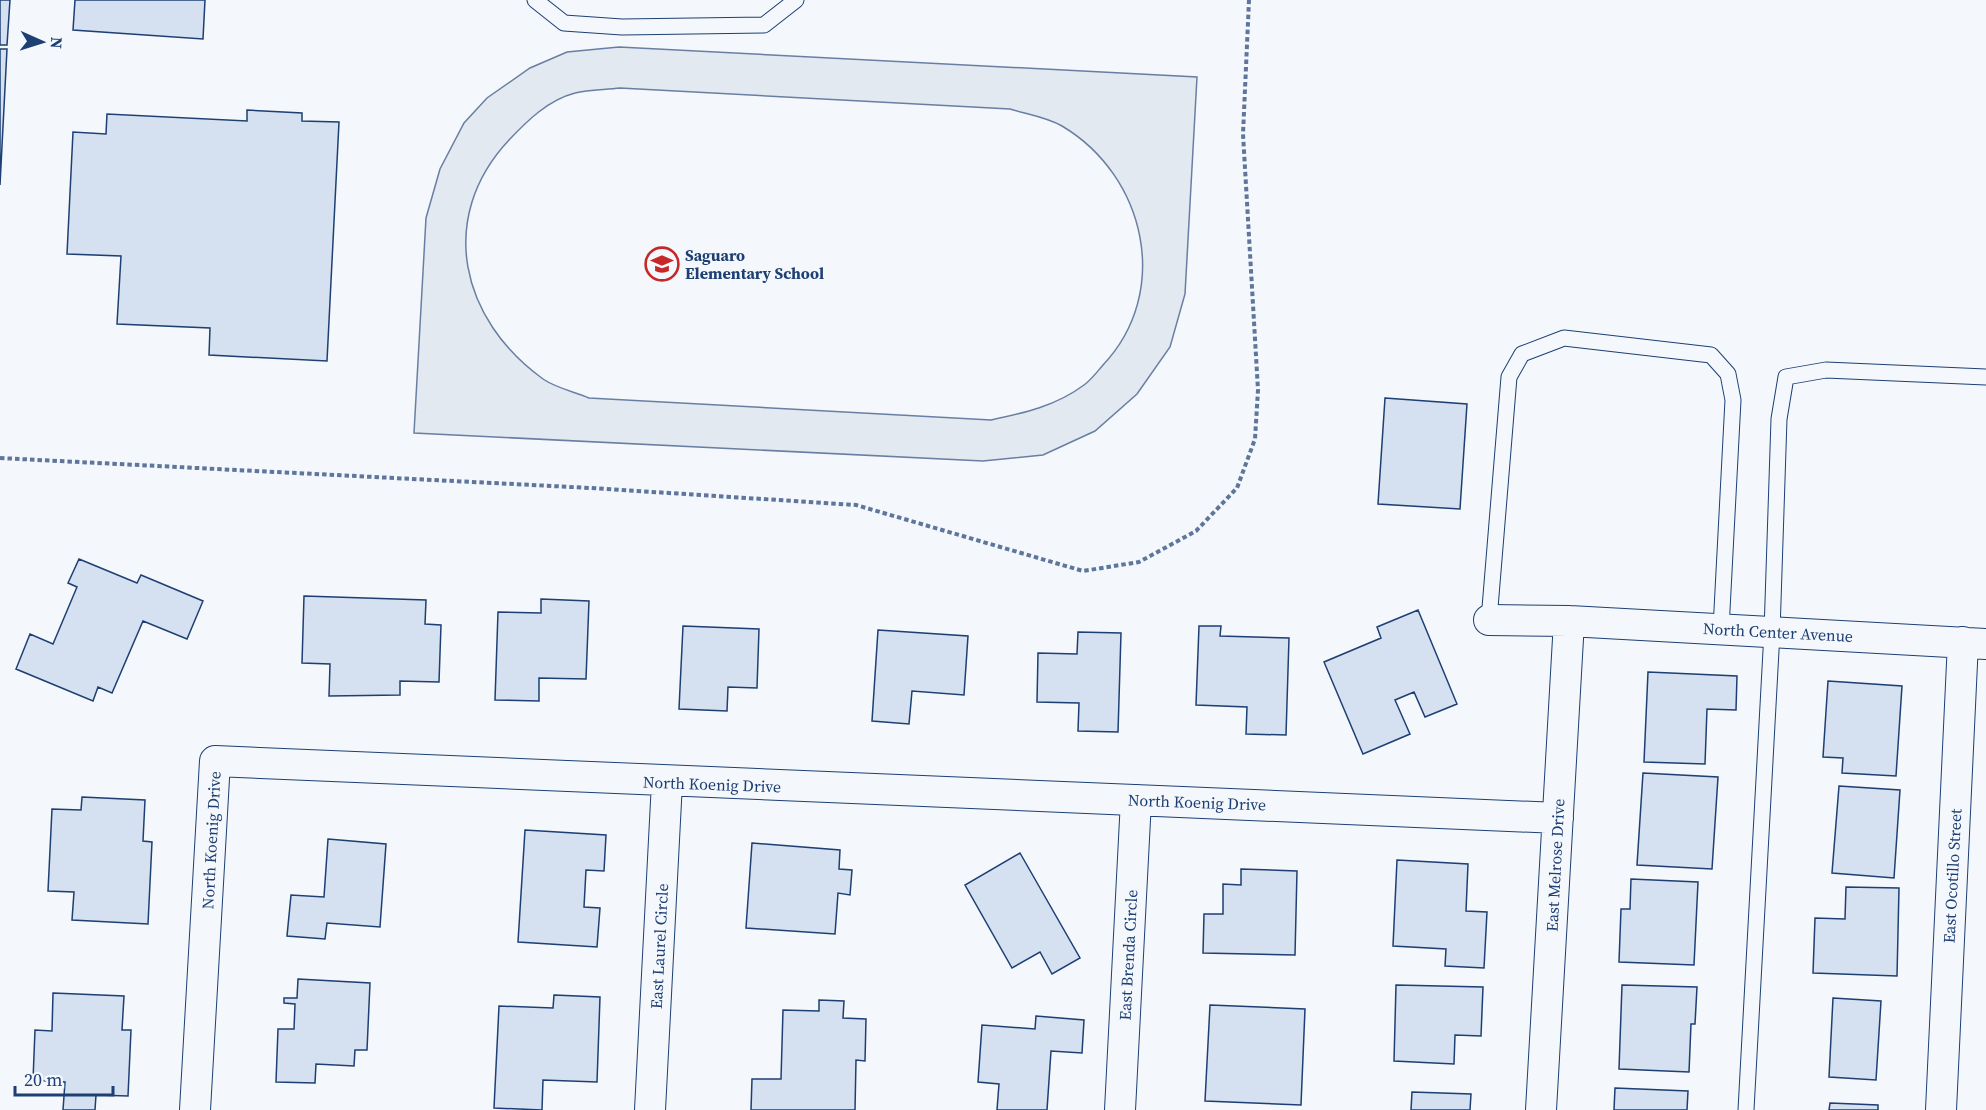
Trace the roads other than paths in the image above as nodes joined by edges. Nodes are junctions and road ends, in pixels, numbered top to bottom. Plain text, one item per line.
1 (536, 0) edge
2 (796, 0) edge
3 (1986, 377) edge
4 (1489, 620) joint
5 (1569, 621) junction
6 (1720, 629) junction
7 (1772, 632) junction
8 (1975, 643) edge
9 (667, 782) junction
10 (1136, 800) junction
11 (1558, 818) junction
12 (195, 1110) edge
13 (650, 1110) edge
14 (1120, 1110) edge
15 (1541, 1110) edge
16 (1746, 1110) edge
17 (1941, 1110) edge

1 - 2 lane
3 - 7 lane
4 - 5 street, North Center Avenue
4 - 6 lane
5 - 6 street, North Center Avenue
5 - 11 street, East Melrose Drive
6 - 7 street, North Center Avenue
7 - 8 street, North Center Avenue
7 - 16 lane
8 - 17 street, East Ocotillo Street
9 - 10 street, North Koenig Drive
9 - 12 street, North Koenig Drive
9 - 13 street, East Laurel Circle
10 - 11 street, North Koenig Drive
10 - 14 street, East Brenda Circle
11 - 15 street, East Melrose Drive

